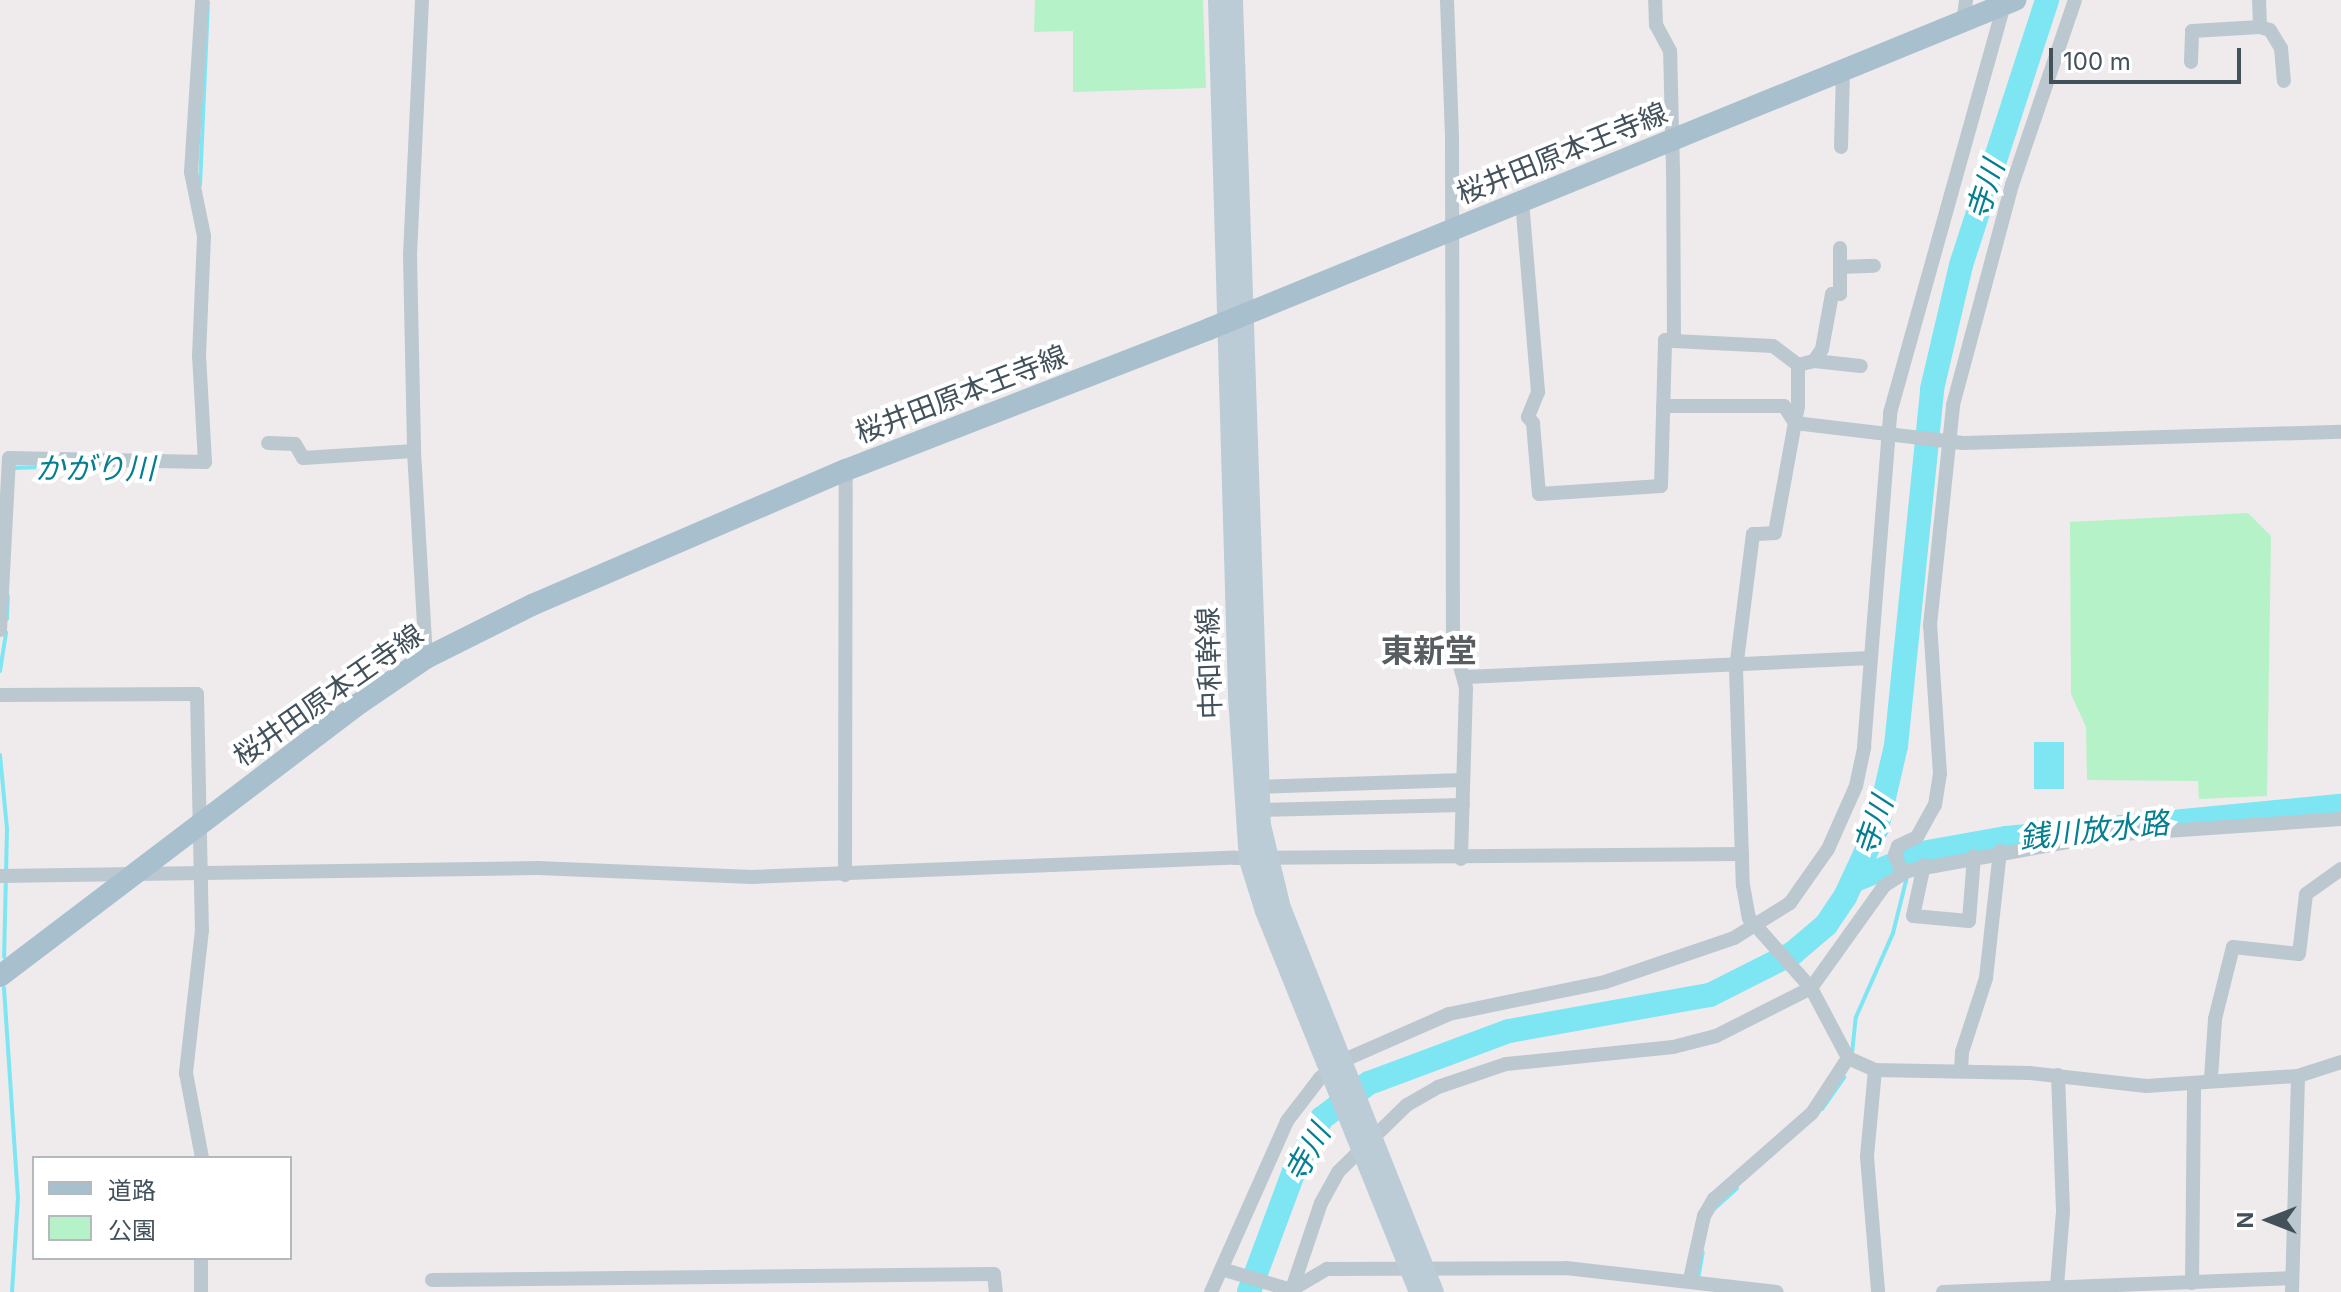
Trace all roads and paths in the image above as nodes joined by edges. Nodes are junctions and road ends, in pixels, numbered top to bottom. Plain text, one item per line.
1 (202, 0) edge
2 (422, 0) edge
3 (1218, 0) edge
4 (1233, 0) edge
5 (1447, 0) edge
6 (1655, 0) edge
7 (2075, 0) edge
8 (2259, 0) edge
9 (2011, 2) edge
10 (1965, 11) edge
11 (2260, 27) junction
12 (2191, 62) dead end
13 (1843, 72) junction
14 (2284, 81) dead end
15 (1672, 142) junction
16 (1841, 147) dead end
17 (1522, 201) junction
18 (1453, 229) junction
19 (1840, 248) dead end
20 (1874, 266) dead end
21 (1840, 267) junction
22 (1234, 319) junction
23 (1674, 341) junction
24 (1814, 361) junction
25 (1798, 365) junction
26 (1861, 366) dead end
27 (1663, 406) junction
28 (1795, 423) junction
29 (2341, 432) edge
30 (1894, 435) junction
31 (1947, 440) junction
32 (268, 443) dead end
33 (414, 451) junction
34 (846, 470) junction
35 (0, 630) edge
36 (426, 658) junction
37 (1871, 658) junction
38 (1736, 668) junction
39 (1466, 677) junction
40 (0, 695) edge
41 (1463, 780) junction
42 (1259, 787) junction
43 (1463, 805) junction
44 (1260, 810) junction
45 (2341, 819) edge
46 (196, 826) junction
47 (2000, 851) junction
48 (1742, 854) junction
49 (1974, 856) junction
50 (1461, 859) junction
51 (1258, 861) junction
52 (2341, 869) edge
53 (1912, 870) junction
54 (130, 873) junction
55 (198, 873) junction
56 (845, 875) junction
57 (0, 876) edge
58 (1759, 930) junction
59 (0, 976) edge
60 (1808, 985) junction
61 (1852, 1058) junction
62 (2341, 1062) edge
63 (1336, 1068) junction
64 (1875, 1070) junction
65 (1961, 1071) junction
66 (2058, 1075) junction
67 (2298, 1076) junction
68 (2211, 1078) junction
69 (2194, 1083) junction
70 (1365, 1140) junction
71 (202, 1156) edge
72 (201, 1260) edge
73 (1418, 1269) junction
74 (1226, 1270) junction
75 (618, 1275) junction
76 (432, 1280) dead end
77 (1693, 1280) junction
78 (2192, 1283) junction
79 (2292, 1285) edge
80 (2057, 1286) junction
81 (2028, 1289) edge
82 (2113, 1289) edge
83 (1290, 1290) edge
84 (201, 1292) edge
85 (619, 1292) edge
86 (996, 1292) edge
87 (1211, 1292) edge
88 (1419, 1292) edge
89 (1434, 1292) edge
90 (1777, 1292) edge
91 (1878, 1292) edge
92 (1943, 1292) edge

1 - 35 street
2 - 33 street
3 - 22 main road, 中和幹線
4 - 22 main road, 中和幹線
5 - 18 street
6 - 15 street
7 - 31 street
8 - 11 street
9 - 10 main road, 桜井田原本王寺線
9 - 30 street
10 - 13 main road, 桜井田原本王寺線
11 - 12 street
11 - 14 street
13 - 15 main road, 桜井田原本王寺線
13 - 16 street
15 - 17 main road, 桜井田原本王寺線
15 - 23 street
17 - 18 main road, 桜井田原本王寺線
17 - 27 street
18 - 22 main road, 桜井田原本王寺線
18 - 39 street
19 - 21 street
20 - 21 street
21 - 24 street
22 - 34 main road, 桜井田原本王寺線
22 - 42 main road, 中和幹線
22 - 51 main road, 中和幹線
23 - 25 street
23 - 27 street
24 - 25 street
24 - 26 street
25 - 28 street
27 - 28 street
28 - 30 street
28 - 38 street
29 - 31 street
30 - 31 street
30 - 37 street
31 - 53 street
32 - 33 street
33 - 36 street
34 - 36 main road, 桜井田原本王寺線
34 - 56 street
36 - 46 main road, 桜井田原本王寺線
37 - 38 street
37 - 58 street
38 - 39 street
38 - 48 street
39 - 41 street
40 - 46 street
41 - 42 street
41 - 43 street
42 - 44 main road, 中和幹線
43 - 44 street
43 - 50 street
44 - 51 main road, 中和幹線
45 - 47 street
46 - 54 main road, 桜井田原本王寺線
46 - 55 street
47 - 49 street
47 - 65 street
48 - 50 street
48 - 58 street
49 - 53 street
49 - 53 street
50 - 51 street
51 - 56 street
51 - 63 main road, 中和幹線
52 - 68 street
53 - 60 street
54 - 55 street
54 - 57 street
54 - 59 main road, 桜井田原本王寺線
55 - 56 street
55 - 71 street
58 - 60 street
58 - 63 street
60 - 61 street
60 - 70 street
61 - 64 street
61 - 77 street
62 - 67 street
63 - 70 main road, 中和幹線
63 - 74 street
64 - 65 street
64 - 91 street
65 - 66 street
66 - 69 street
66 - 80 street
67 - 68 street
67 - 79 street
68 - 69 street
69 - 78 street
70 - 73 main road, 中和幹線
70 - 83 street
72 - 84 street
73 - 77 street
73 - 83 street
73 - 88 main road, 中和幹線
73 - 89 main road, 中和幹線
74 - 83 street
74 - 87 street
75 - 76 street
75 - 85 street
75 - 86 street
77 - 90 street
78 - 79 street
78 - 82 street
80 - 81 street
80 - 82 street
81 - 92 street

